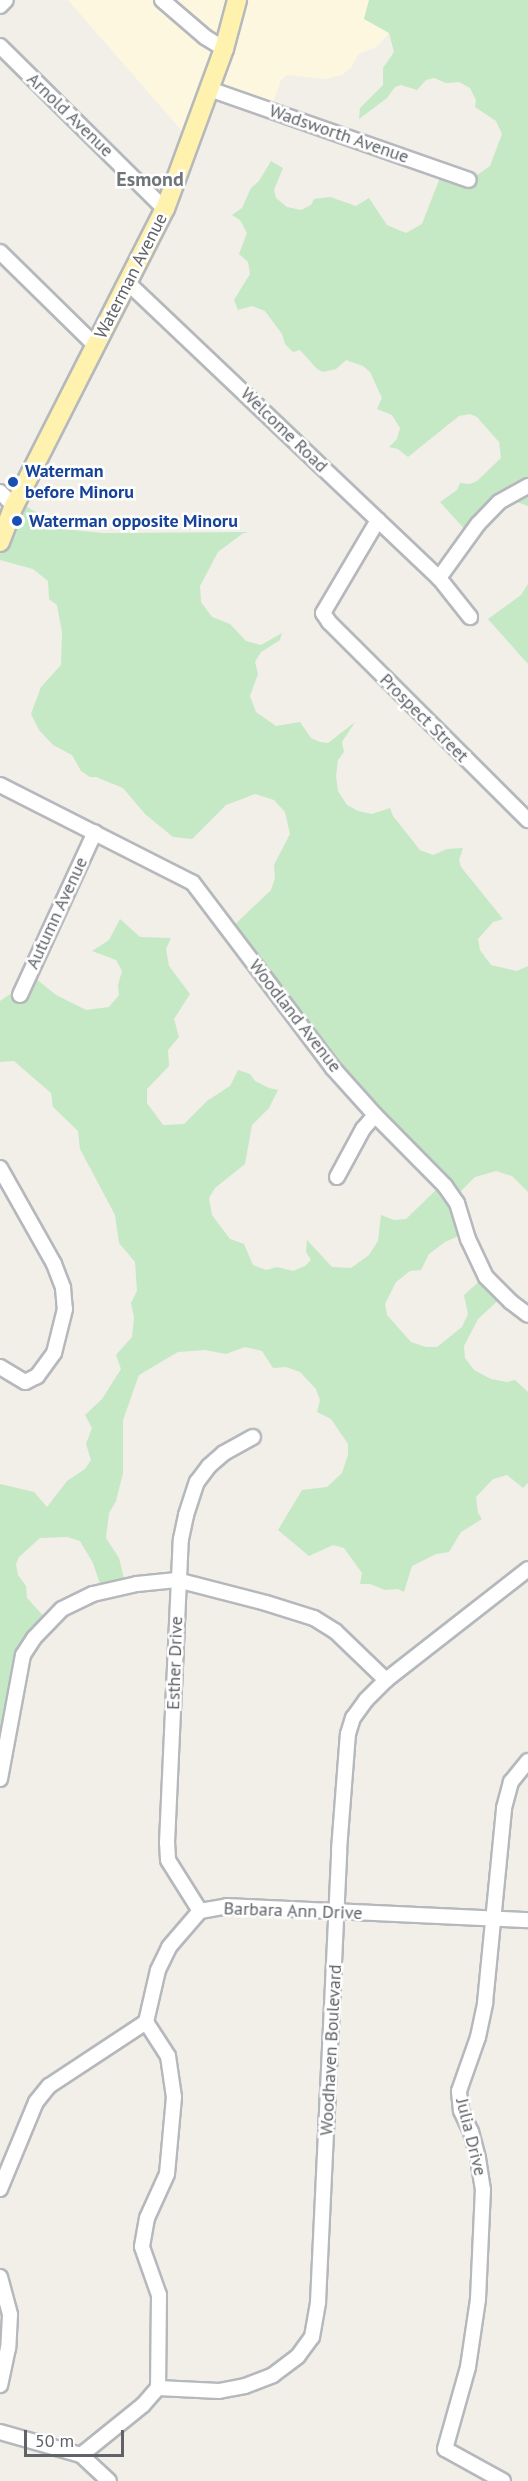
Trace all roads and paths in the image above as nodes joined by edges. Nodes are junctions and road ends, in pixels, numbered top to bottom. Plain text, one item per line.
1 (6, 0) edge
2 (162, 0) edge
3 (237, 0) edge
4 (0, 6) edge
5 (0, 46) edge
6 (224, 49) junction
7 (209, 89) junction
8 (468, 180) dead end
9 (165, 209) junction
10 (0, 252) edge
11 (128, 283) junction
12 (96, 345) junction
13 (528, 486) edge
14 (0, 492) edge
15 (14, 506) junction
16 (378, 520) junction
17 (0, 542) edge
18 (439, 578) junction
19 (471, 616) dead end
20 (0, 784) edge
21 (528, 820) edge
22 (95, 832) junction
23 (20, 995) dead end
24 (375, 1115) junction
25 (0, 1168) edge
26 (337, 1176) dead end
27 (528, 1315) edge
28 (0, 1367) edge
29 (252, 1437) dead end
30 (528, 1569) edge
31 (177, 1580) junction
32 (386, 1680) junction
33 (528, 1761) edge
34 (0, 1779) edge
35 (200, 1911) junction
36 (337, 1912) junction
37 (492, 1918) junction
38 (528, 1920) edge
39 (146, 2022) junction
40 (0, 2189) edge
41 (0, 2277) edge
42 (0, 2385) edge
43 (158, 2388) junction
44 (0, 2432) edge
45 (81, 2455) junction
46 (109, 2481) edge
47 (503, 2481) edge

1 - 4 street
2 - 6 street
3 - 6 main road, Waterman Avenue
5 - 9 street, Arnold Avenue
6 - 7 main road, Waterman Avenue
7 - 8 street, Wadsworth Avenue
7 - 9 main road, Waterman Avenue
9 - 11 main road, Waterman Avenue
10 - 12 street
11 - 12 main road, Waterman Avenue
11 - 16 street, Welcome Road
12 - 15 main road, Waterman Avenue
13 - 18 street
14 - 15 street
15 - 17 main road, Waterman Avenue
16 - 18 street, Welcome Road
16 - 21 street, Prospect Street
18 - 19 street, Welcome Road
20 - 22 street, Woodland Avenue
22 - 23 street, Autumn Avenue
22 - 24 street, Woodland Avenue
24 - 26 street
24 - 27 street, Woodland Avenue
25 - 28 street
29 - 31 street, Esther Drive
30 - 32 street, Woodhaven Boulevard
31 - 32 street
31 - 34 street
31 - 35 street, Esther Drive
32 - 36 street, Woodhaven Boulevard
33 - 37 street, Julia Drive
35 - 36 street, Barbara Ann Drive
35 - 39 street, Barbara Ann Drive
36 - 37 street, Barbara Ann Drive
36 - 43 street, Woodhaven Boulevard
37 - 38 street, Barbara Ann Drive
37 - 47 street, Julia Drive
39 - 40 street
39 - 43 street
41 - 42 street
43 - 45 street
44 - 45 street
45 - 46 street

